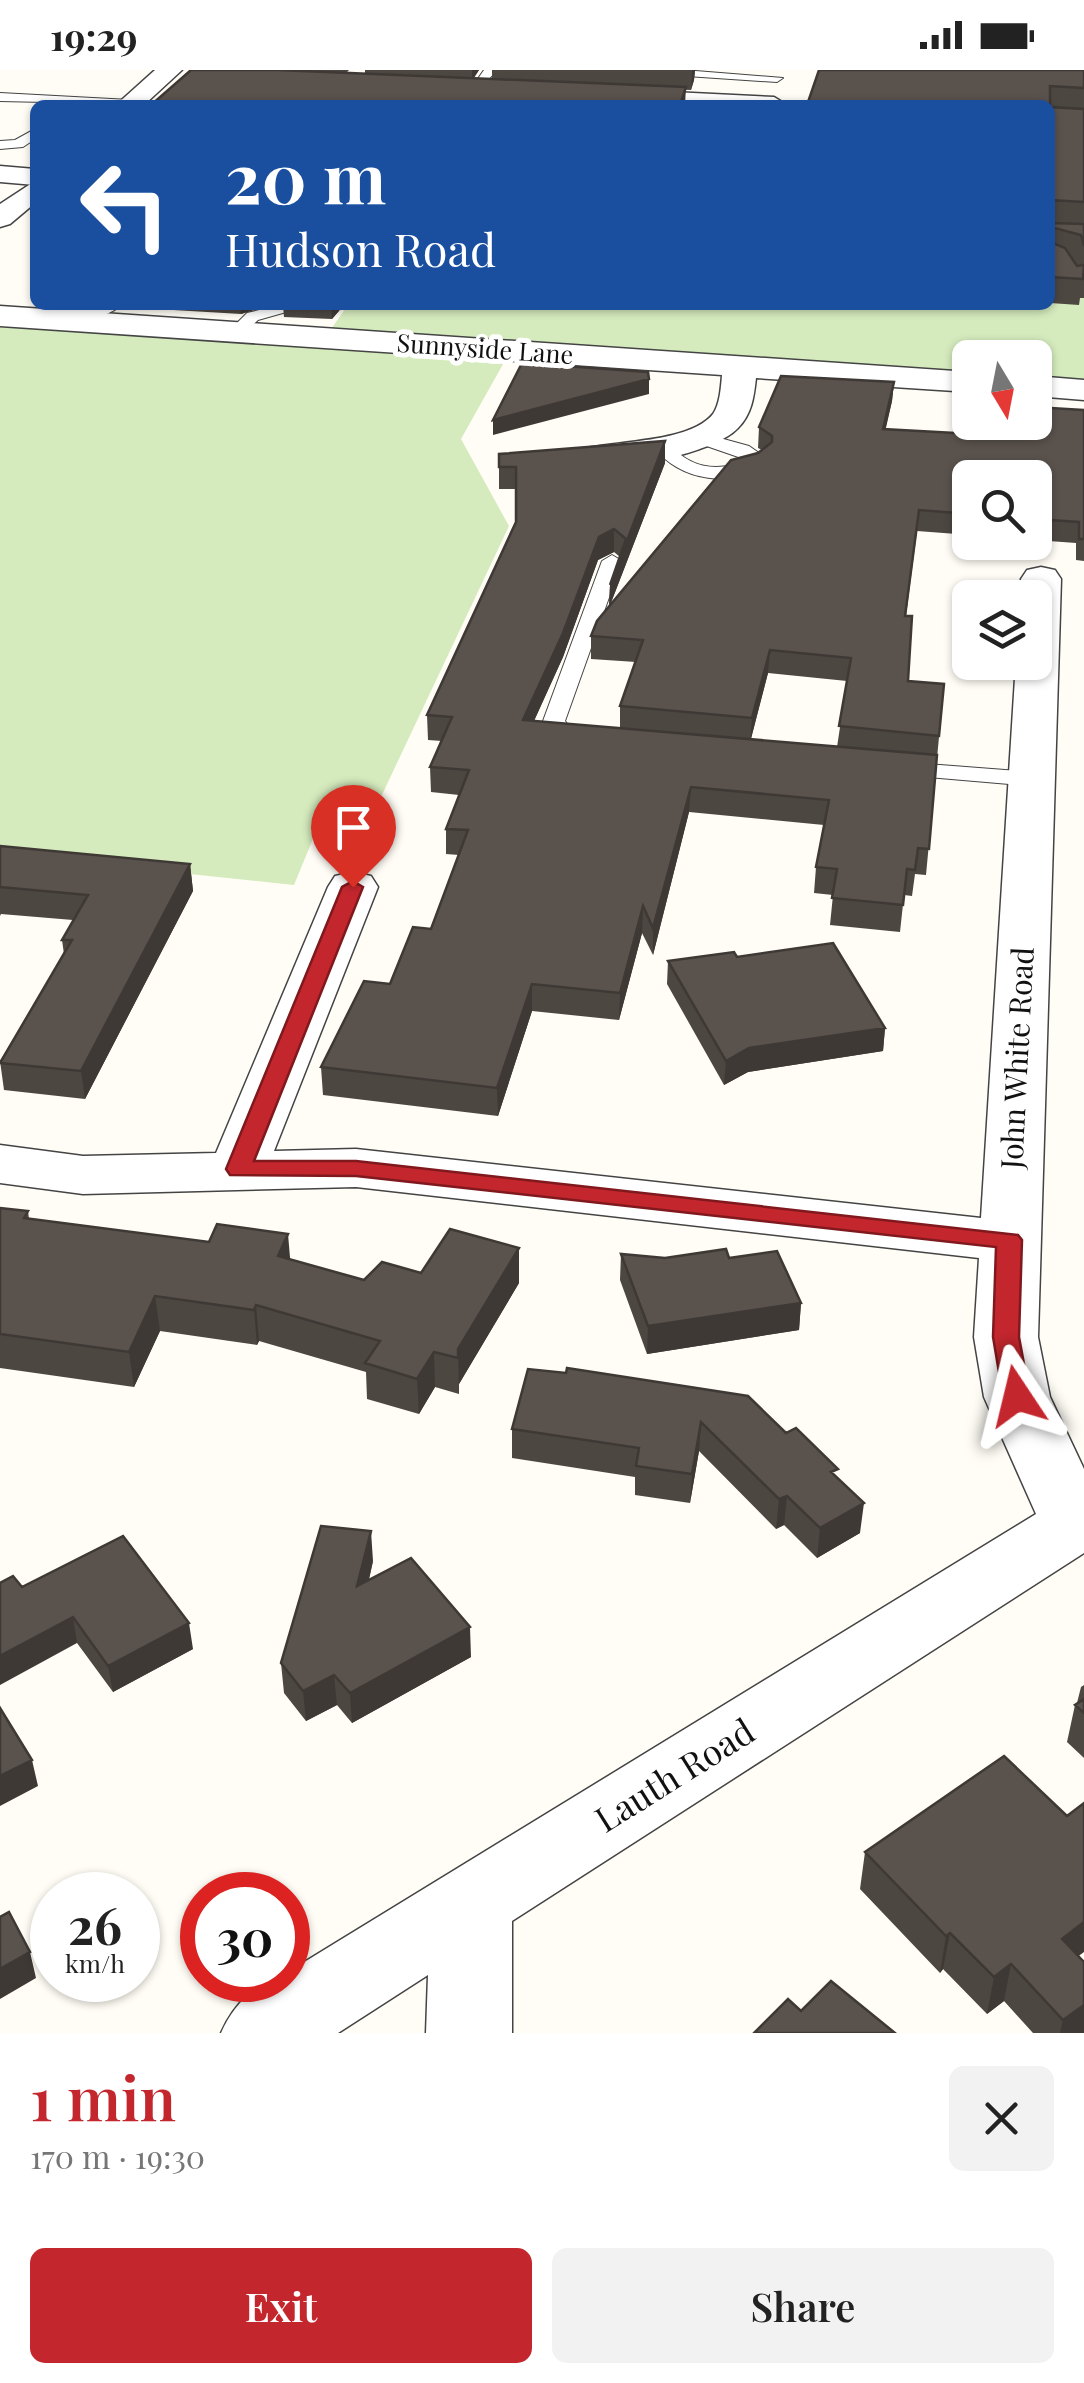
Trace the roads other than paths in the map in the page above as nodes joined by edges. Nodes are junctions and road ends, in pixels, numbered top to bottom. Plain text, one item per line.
1 (491, 70) edge
2 (604, 70) edge
3 (167, 73) edge
4 (201, 77) edge
5 (776, 78) dead end
6 (463, 90) joint
7 (509, 92) edge
8 (583, 96) edge
9 (0, 97) edge
10 (37, 100) edge
11 (135, 100) edge
12 (618, 100) edge
13 (0, 108) edge
14 (30, 110) edge
15 (18, 126) dead end
16 (30, 129) edge
17 (30, 135) edge
18 (0, 145) edge
19 (0, 174) edge
20 (30, 177) edge
21 (30, 193) edge
22 (0, 218) edge
23 (103, 310) edge
24 (280, 310) edge
25 (47, 311) edge
26 (0, 316) edge
27 (235, 332) junction
28 (740, 366) junction
29 (952, 381) edge
30 (1052, 387) edge
31 (1084, 390) edge
32 (698, 436) junction
33 (662, 446) junction
34 (567, 458) edge
35 (612, 561) dead end
36 (1041, 579) dead end
37 (599, 740) edge
38 (870, 766) edge
39 (1032, 779) junction
40 (353, 887) dead end
41 (0, 1164) edge
42 (238, 1169) junction
43 (1009, 1240) junction
44 (1080, 1521) edge
45 (470, 1905) junction
46 (264, 2033) edge
47 (469, 2033) edge

1 - 6 lane
2 - 5 lane
3 - 4 street
3 - 11 street
6 - 7 street
8 - 12 street
9 - 10 lane
13 - 14 lane
15 - 16 lane
17 - 18 lane
19 - 20 street
21 - 22 street
23 - 25 lane
24 - 27 lane
25 - 26 street, Sunnyside Lane
25 - 27 street, Sunnyside Lane
27 - 28 street, Sunnyside Lane
28 - 29 street, Sunnyside Lane
28 - 32 street
30 - 31 street
32 - 33 street
32 - 33 lane
33 - 34 street
35 - 37 lane
36 - 39 street, John White Road
38 - 39 lane
39 - 43 street, John White Road
40 - 42 street
41 - 42 street
42 - 43 street
43 - 44 street, John White Road
44 - 45 street, Lauth Road
45 - 46 street, Lauth Road
45 - 47 street

